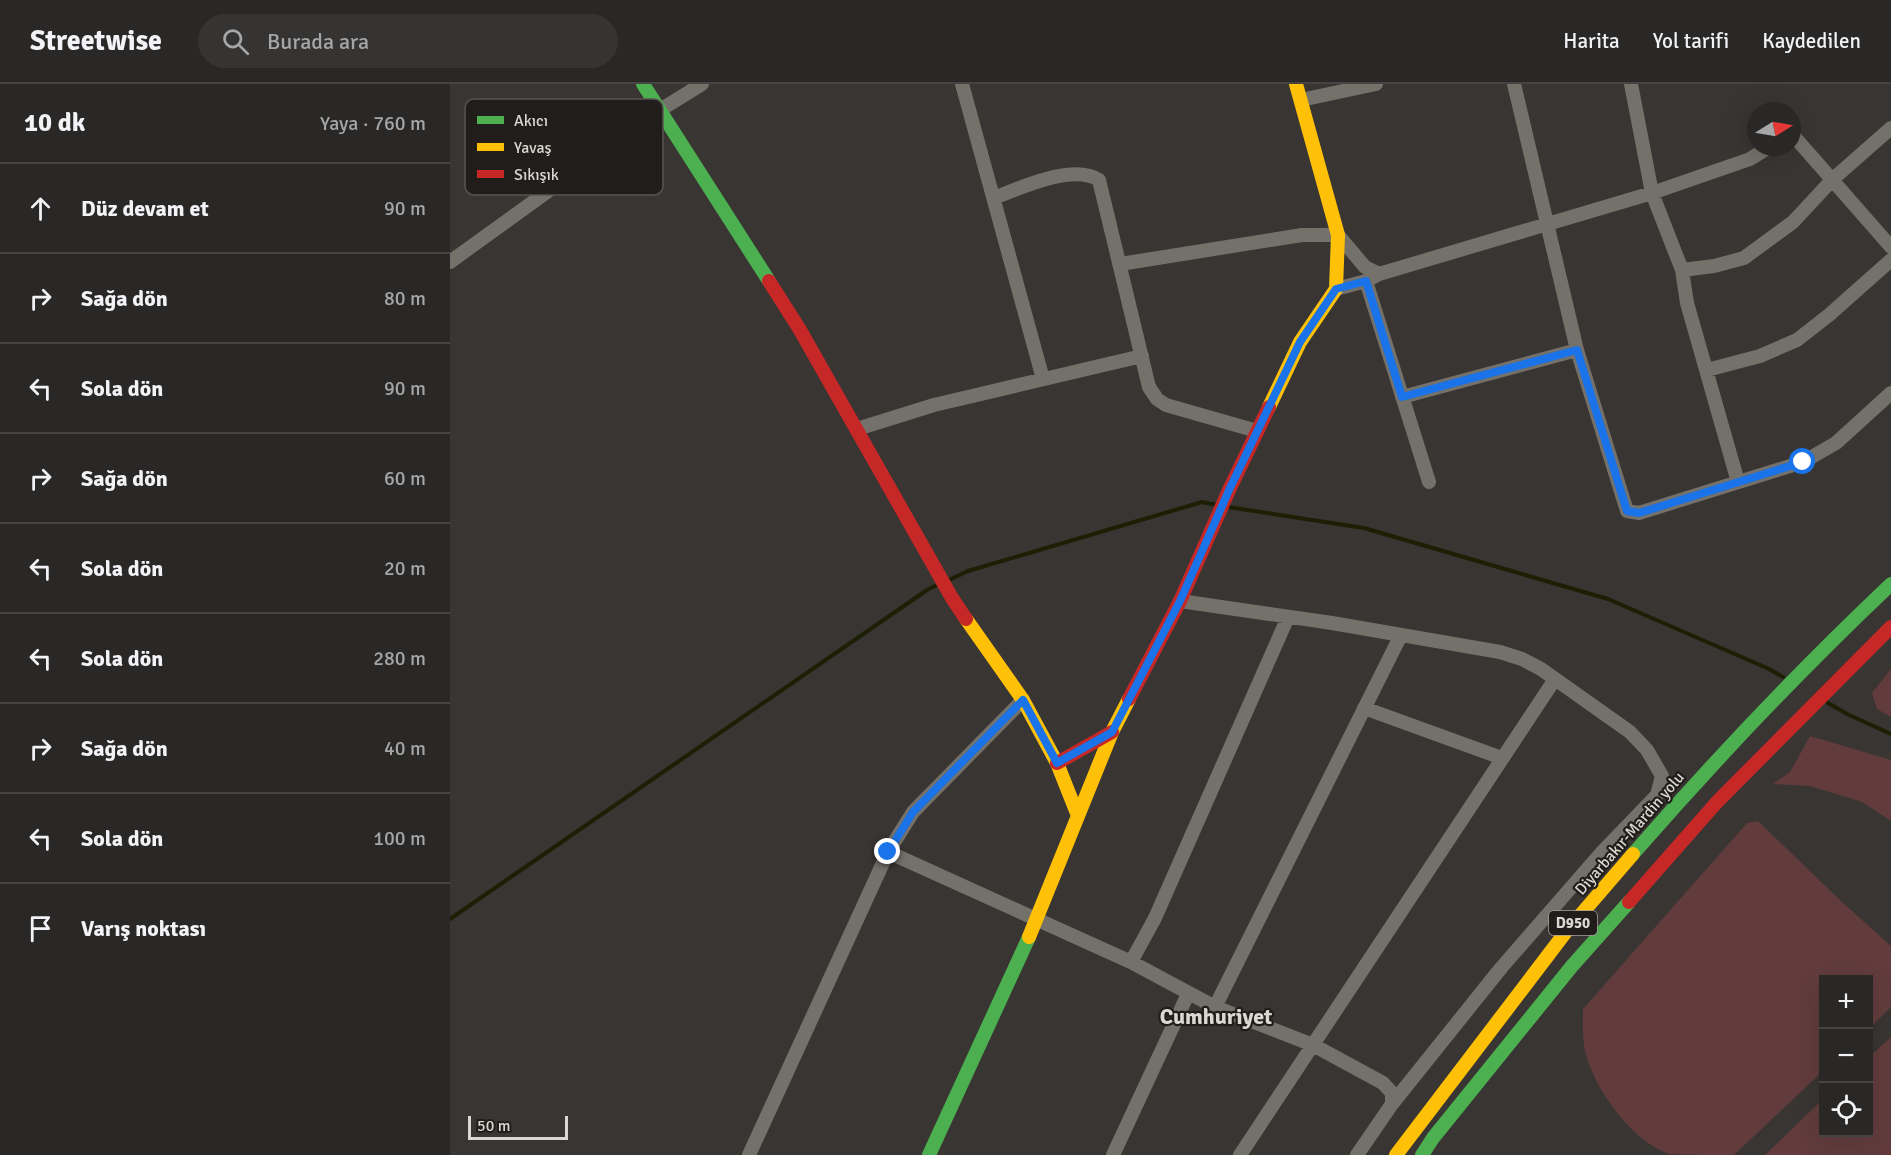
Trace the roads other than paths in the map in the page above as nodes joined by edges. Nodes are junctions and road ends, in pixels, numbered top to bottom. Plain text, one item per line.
1 (643, 84) edge
2 (702, 84) edge
3 (962, 84) edge
4 (1296, 84) edge
5 (1376, 84) edge
6 (1514, 84) edge
7 (1631, 84) edge
8 (653, 99) edge
9 (1301, 100) junction
10 (663, 108) edge
11 (663, 115) edge
12 (1891, 128) edge
13 (1801, 144) edge
14 (1755, 156) edge
15 (1833, 179) junction
16 (1652, 193) junction
17 (543, 195) edge
18 (994, 198) junction
19 (1546, 225) junction
20 (1338, 235) junction
21 (1891, 247) edge
22 (1891, 260) edge
23 (450, 262) edge
24 (1120, 264) junction
25 (1682, 270) junction
26 (1372, 278) junction
27 (1336, 289) junction
28 (1577, 350) junction
29 (1142, 356) junction
30 (1707, 370) junction
31 (1043, 379) junction
32 (1891, 393) edge
33 (1402, 397) junction
34 (857, 429) junction
35 (1257, 431) junction
36 (1429, 482) dead end
37 (1738, 482) junction
38 (1891, 584) edge
39 (1180, 601) junction
40 (1288, 617) junction
41 (1891, 627) edge
42 (1401, 635) junction
43 (1555, 679) junction
44 (1023, 700) junction
45 (1364, 708) junction
46 (1112, 732) junction
47 (1502, 758) junction
48 (1057, 763) junction
49 (1078, 816) junction
50 (888, 852) junction
51 (1037, 920) junction
52 (1131, 962) junction
53 (1188, 994) junction
54 (1215, 1007) junction
55 (1313, 1045) junction
56 (1392, 1104) junction
57 (749, 1155) edge
58 (929, 1155) edge
59 (1113, 1155) edge
60 (1240, 1155) edge
61 (1358, 1155) edge
62 (1396, 1155) edge
63 (1422, 1155) edge

1 - 8 main road
2 - 10 street
3 - 18 street
4 - 9 main road
5 - 9 street
6 - 19 street
7 - 16 street
9 - 20 main road
11 - 34 main road
12 - 15 street
13 - 15 street
14 - 16 street
15 - 21 street
15 - 25 street
16 - 19 street
16 - 25 street
17 - 23 street
18 - 24 street
18 - 31 street
19 - 26 street
19 - 28 street
20 - 24 street
20 - 26 street
20 - 27 main road
22 - 30 street
24 - 29 street
25 - 30 street
26 - 27 street
26 - 33 street
27 - 35 main road
28 - 33 street
28 - 37 street
29 - 31 street
29 - 35 street
30 - 37 street
31 - 34 street
32 - 37 street
33 - 36 street
34 - 44 main road
35 - 39 main road
38 - 62 main road, Diyarbakır-Mardin yolu / D950
39 - 40 street
39 - 46 main road
40 - 42 street
40 - 52 street
41 - 63 main road, D950
42 - 43 street
42 - 45 street
43 - 47 street
43 - 56 street
44 - 48 main road
44 - 50 street
45 - 47 street
45 - 54 street
46 - 48 main road
46 - 49 main road
47 - 55 street
48 - 49 main road
49 - 51 main road
50 - 51 street
50 - 57 street
51 - 52 street
51 - 58 main road
52 - 53 street
53 - 54 street
53 - 59 street
54 - 55 street
55 - 56 street
55 - 60 street
56 - 61 street

